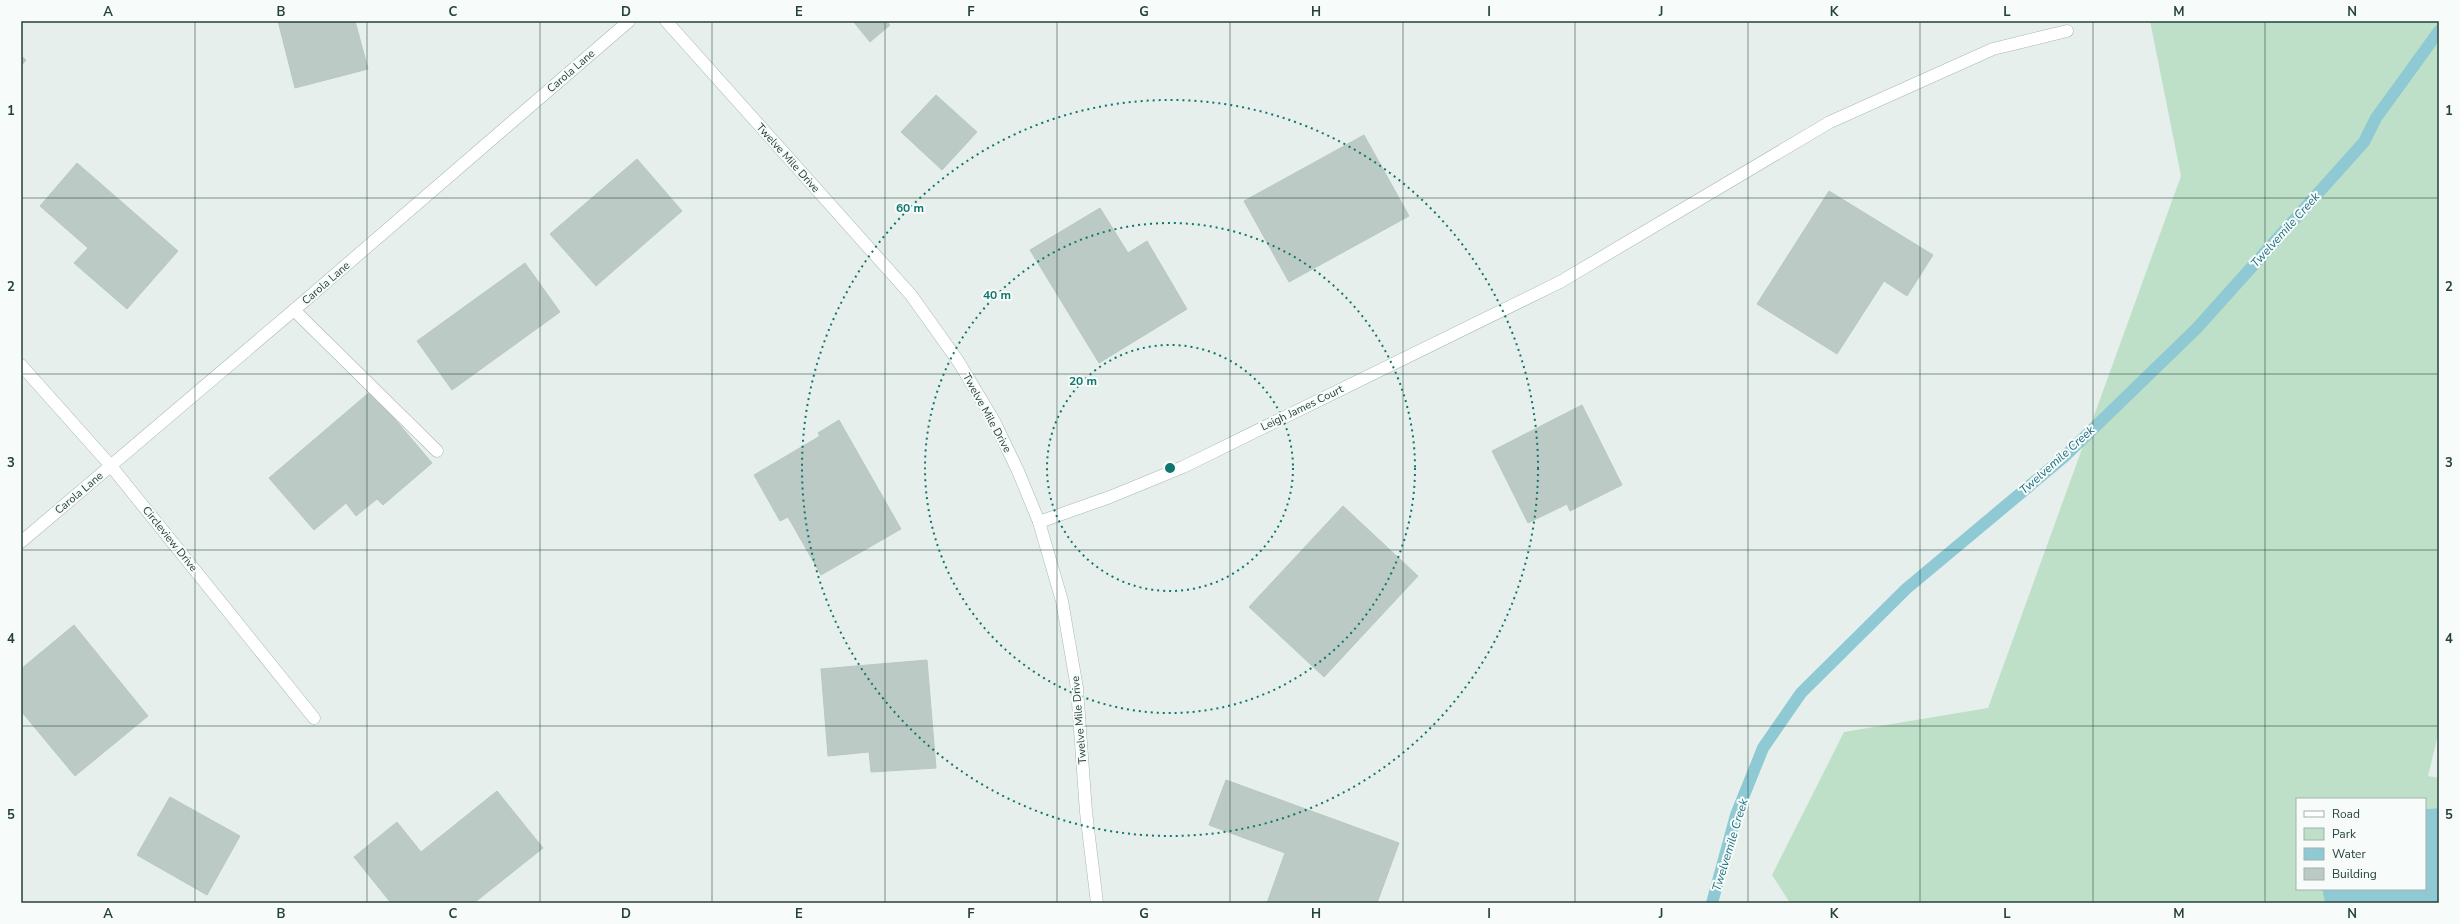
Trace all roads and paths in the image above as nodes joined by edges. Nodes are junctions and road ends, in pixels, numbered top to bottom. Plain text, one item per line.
1 (629, 21) edge
2 (666, 21) edge
3 (2067, 31) dead end
4 (294, 310) junction
5 (21, 365) edge
6 (437, 451) dead end
7 (111, 466) junction
8 (1039, 522) junction
9 (21, 542) edge
10 (314, 718) dead end
11 (1097, 903) edge

1 - 4 street, Carola Lane
2 - 8 street, Twelve Mile Drive
3 - 8 street, Leigh James Court
4 - 6 street
4 - 7 street, Carola Lane
5 - 7 street, Circleview Drive
7 - 9 street, Carola Lane
7 - 10 street, Circleview Drive
8 - 11 street, Twelve Mile Drive

